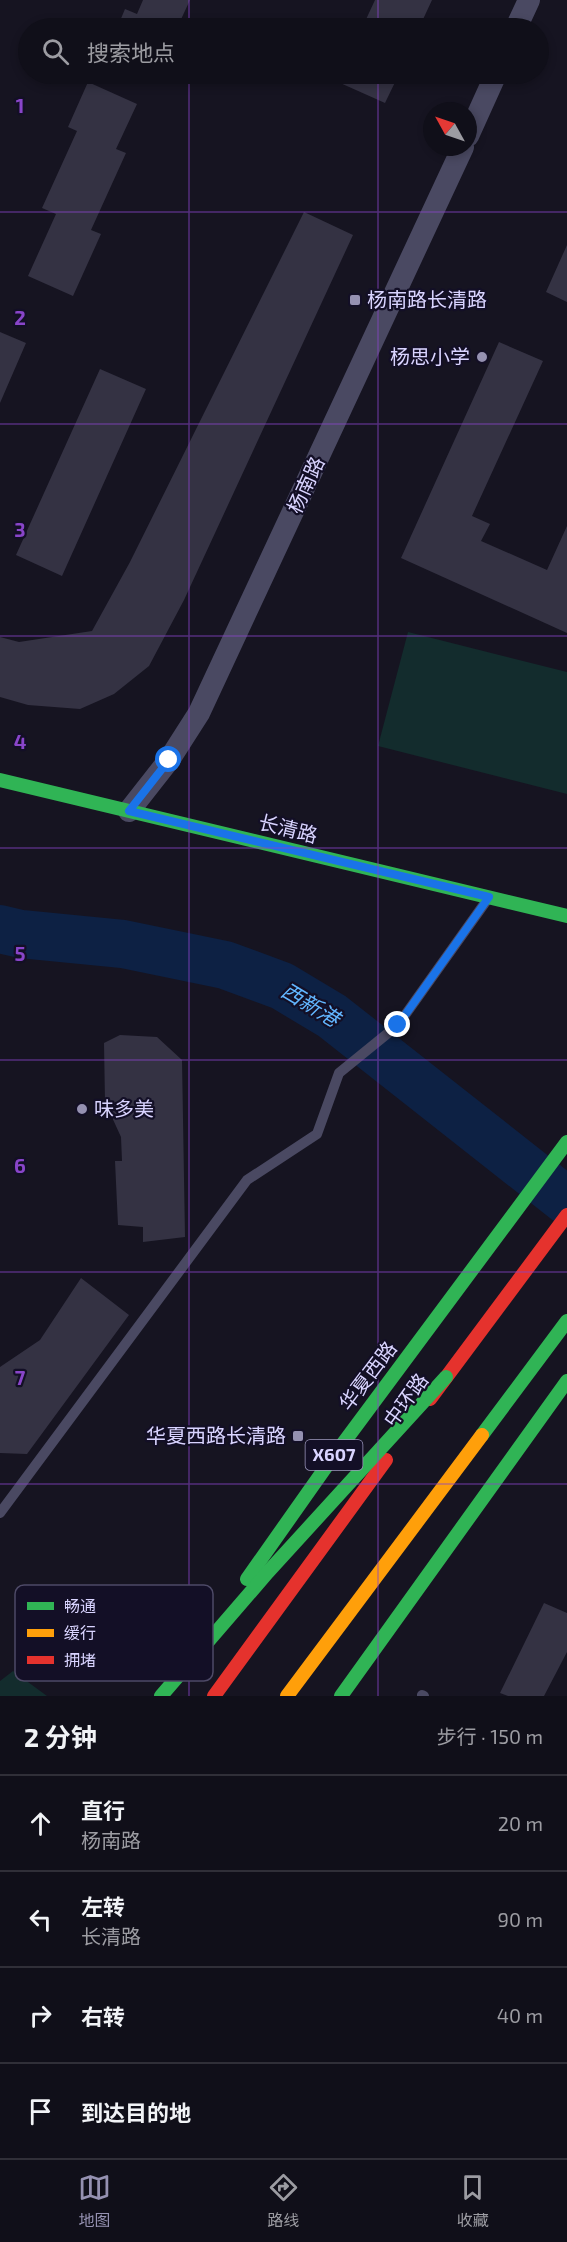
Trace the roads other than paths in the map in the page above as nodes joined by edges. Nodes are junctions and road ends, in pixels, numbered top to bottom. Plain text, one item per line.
1 (529, 0) edge
2 (521, 18) edge
3 (491, 84) edge
4 (477, 116) edge
5 (459, 156) edge
6 (0, 780) edge
7 (129, 811) junction
8 (489, 897) junction
9 (567, 916) edge
10 (567, 1142) edge
11 (567, 1215) edge
12 (567, 1321) edge
13 (446, 1377) junction
14 (567, 1381) edge
15 (0, 1513) edge
16 (213, 1626) edge
17 (213, 1637) edge
18 (174, 1681) edge
19 (176, 1681) edge
20 (163, 1696) edge
21 (214, 1696) edge
22 (287, 1696) edge
23 (341, 1696) edge

1 - 2 street
3 - 4 street
5 - 7 street, 杨南路
6 - 7 main road, 长清路
7 - 8 main road, 长清路
8 - 9 main road, 长清路
8 - 15 lane
10 - 16 main road, 华夏西路 / X607
11 - 13 main road, 中环路
12 - 22 main road
13 - 17 main road, bridge
13 - 21 main road, 中环路, bridge
14 - 23 main road
18 - 20 main road, 华夏西路 / X607
19 - 20 main road, bridge

